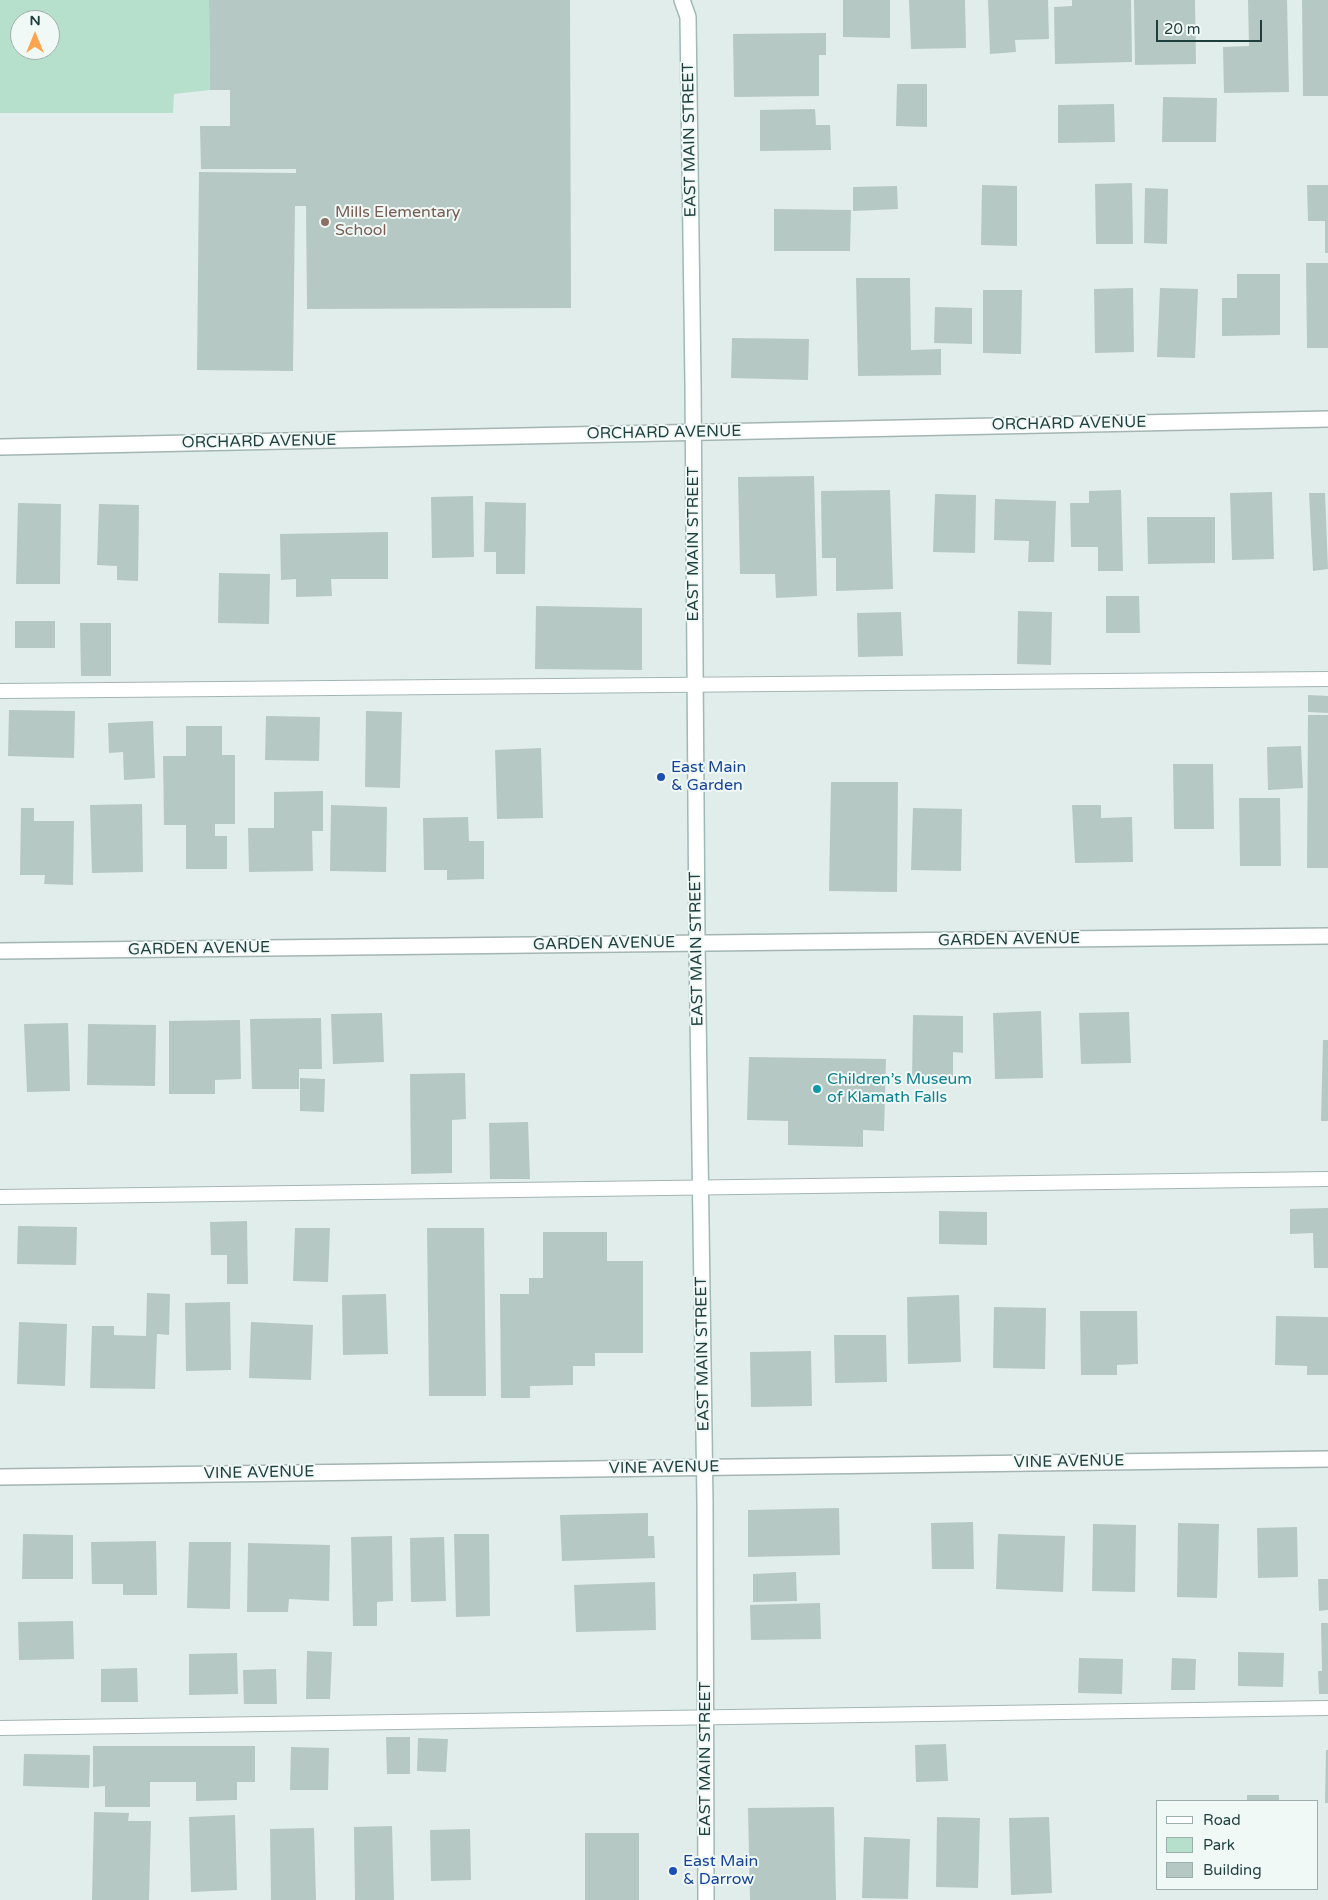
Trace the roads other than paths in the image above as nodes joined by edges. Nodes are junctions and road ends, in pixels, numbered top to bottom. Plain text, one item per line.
1 (682, 0) edge
2 (1328, 419) edge
3 (693, 433) junction
4 (0, 447) edge
5 (1328, 679) edge
6 (695, 686) junction
7 (0, 692) edge
8 (1328, 936) edge
9 (697, 943) junction
10 (0, 952) edge
11 (1328, 1179) edge
12 (700, 1187) junction
13 (0, 1197) edge
14 (1328, 1459) edge
15 (704, 1467) junction
16 (0, 1477) edge
17 (1328, 1708) edge
18 (706, 1717) junction
19 (0, 1728) edge
20 (706, 1900) edge

1 - 3 street, EAST MAIN STREET
2 - 3 street, ORCHARD AVENUE
3 - 4 street, ORCHARD AVENUE
3 - 6 street, EAST MAIN STREET
5 - 6 lane
6 - 7 lane
6 - 9 street, EAST MAIN STREET
8 - 9 street, GARDEN AVENUE
9 - 10 street, GARDEN AVENUE
9 - 12 street, EAST MAIN STREET
11 - 12 lane
12 - 13 lane
12 - 15 street, EAST MAIN STREET
14 - 15 street, VINE AVENUE
15 - 16 street, VINE AVENUE
15 - 18 street, EAST MAIN STREET
17 - 18 lane
18 - 19 lane
18 - 20 street, EAST MAIN STREET

